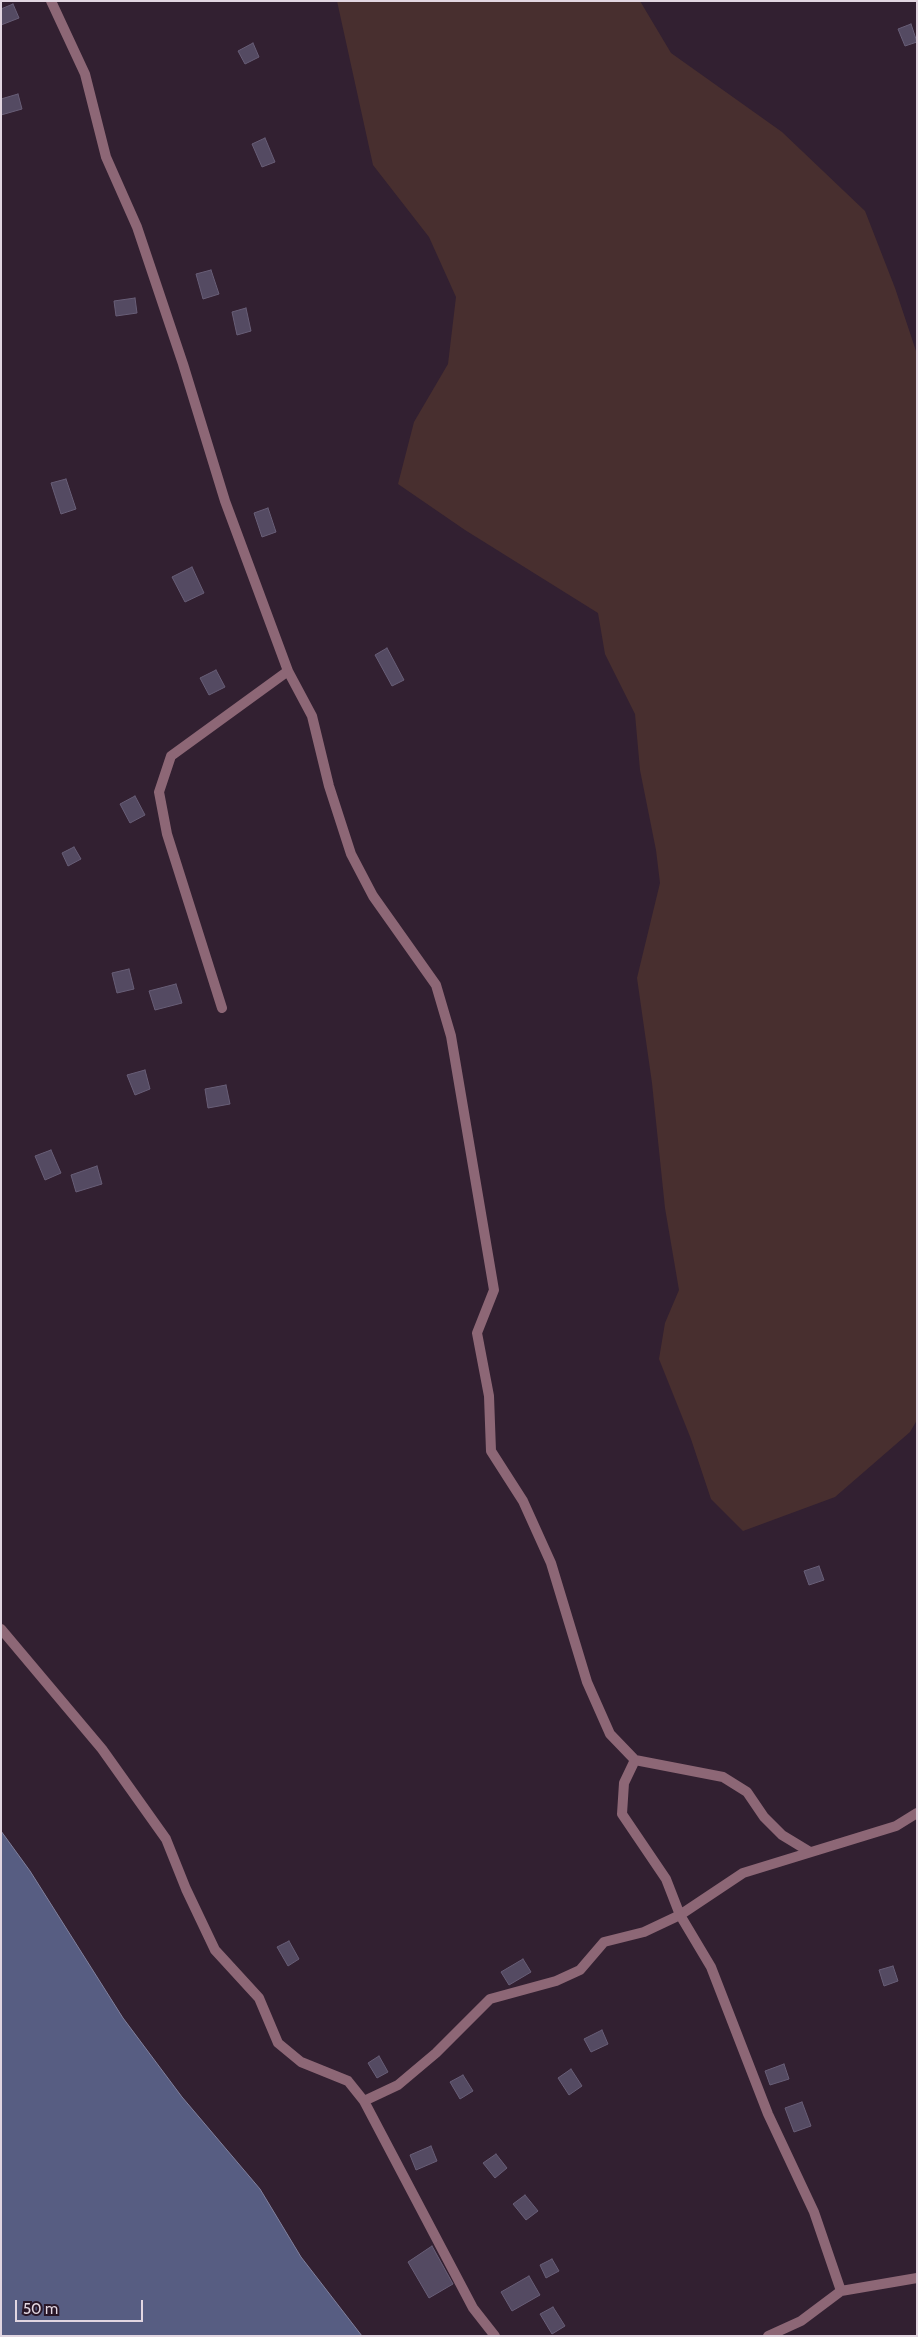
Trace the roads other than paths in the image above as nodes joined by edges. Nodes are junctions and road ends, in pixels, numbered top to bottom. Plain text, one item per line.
1 (51, 1) edge
2 (288, 671) junction
3 (222, 1008) dead end
4 (1, 1629) edge
5 (635, 1760) junction
6 (917, 1813) edge
7 (810, 1852) junction
8 (680, 1914) junction
9 (364, 2101) junction
10 (917, 2278) edge
11 (841, 2291) junction
12 (495, 2336) edge
13 (768, 2336) edge

1 - 2 street
2 - 3 street
2 - 5 street
4 - 9 street
5 - 7 street
5 - 8 street
6 - 7 street
7 - 8 street
8 - 9 street
8 - 11 street
9 - 12 street
10 - 11 street
11 - 13 street

